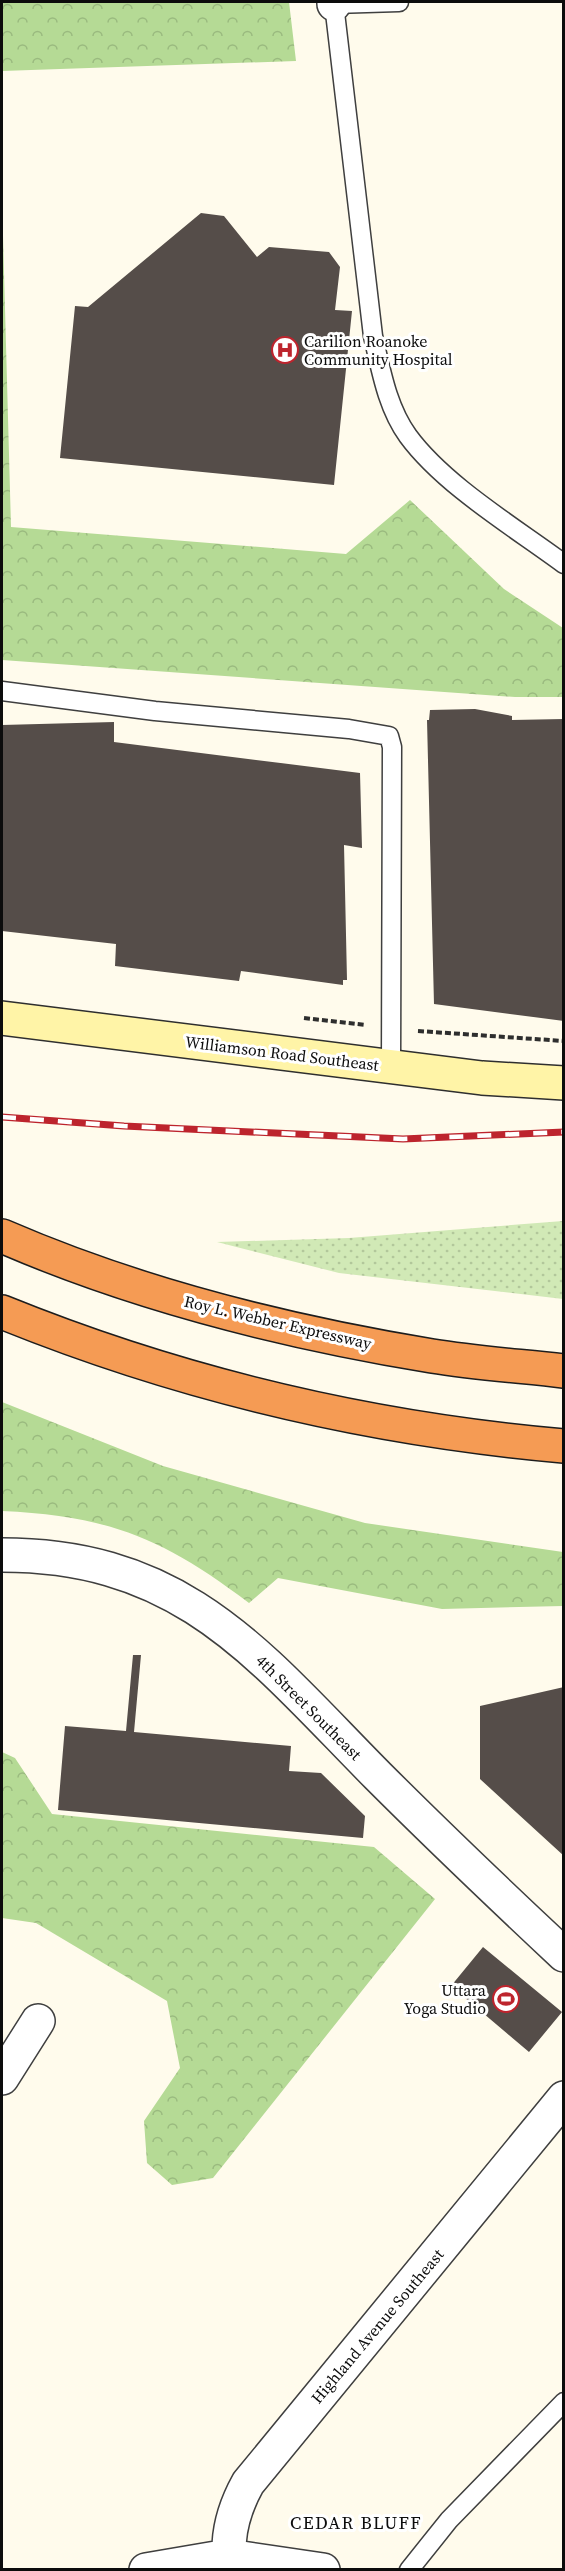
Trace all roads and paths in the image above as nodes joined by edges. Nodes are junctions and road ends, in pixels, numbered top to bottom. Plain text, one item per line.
1 (399, 2) edge
2 (334, 3) edge
3 (564, 564) edge
4 (2, 691) edge
5 (2, 1018) edge
6 (391, 1066) junction
7 (564, 1083) edge
8 (2, 1236) edge
9 (2, 1312) edge
10 (564, 1371) edge
11 (564, 1446) edge
12 (2, 1555) edge
13 (564, 1955) edge
14 (38, 2021) dead end
15 (2, 2078) edge
16 (564, 2098) edge
17 (564, 2402) edge
18 (230, 2563) edge
19 (146, 2570) edge
20 (323, 2570) edge
21 (410, 2570) edge

1 - 2 lane
2 - 3 lane
4 - 6 lane
5 - 6 street, Williamson Road Southeast
6 - 7 street, Williamson Road Southeast
8 - 10 highway, Roy L. Webber Expressway
9 - 11 highway
12 - 13 street, 4th Street Southeast
14 - 15 street
16 - 18 street, Highland Avenue Southeast
17 - 21 lane
18 - 19 street
18 - 20 street

